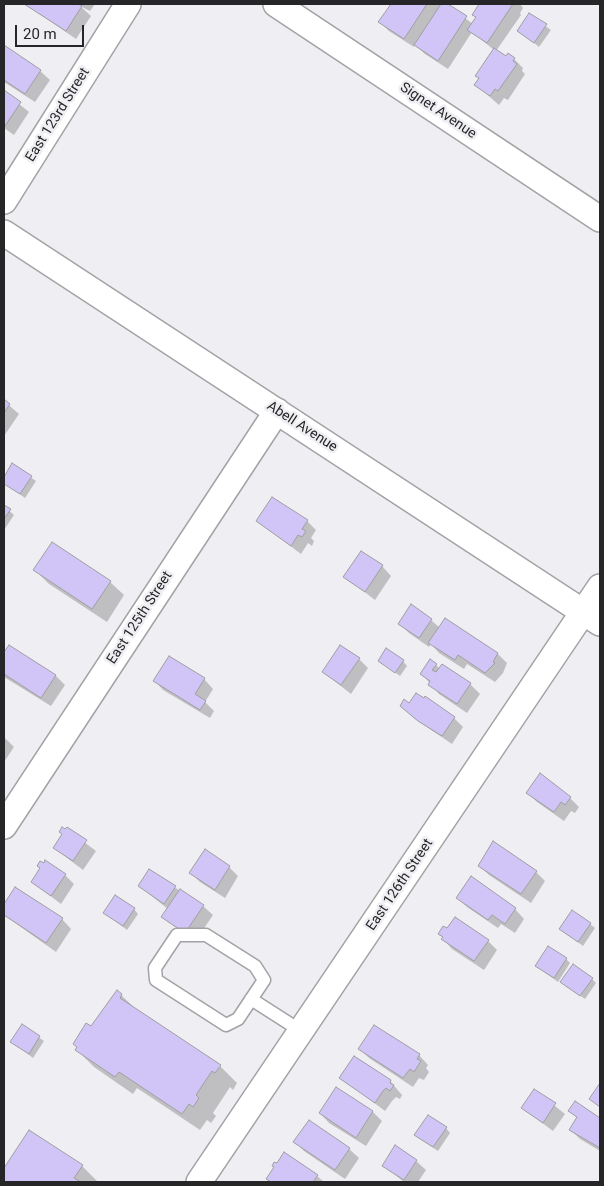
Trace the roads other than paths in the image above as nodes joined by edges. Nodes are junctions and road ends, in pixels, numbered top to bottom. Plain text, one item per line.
1 (128, 4) edge
2 (276, 4) edge
3 (4, 201) edge
4 (600, 219) edge
5 (4, 233) edge
6 (277, 410) junction
7 (600, 587) edge
8 (592, 617) edge
9 (4, 826) edge
10 (251, 999) junction
11 (301, 1031) junction
12 (198, 1182) edge

1 - 3 street, East 123rd Street
2 - 4 street, Signet Avenue
5 - 6 street, Abell Avenue
6 - 8 street, Abell Avenue
6 - 9 street, East 125th Street
7 - 8 street, East 126th Street
8 - 11 street, East 126th Street
10 - 10 lane
10 - 11 lane
11 - 12 street, East 126th Street

